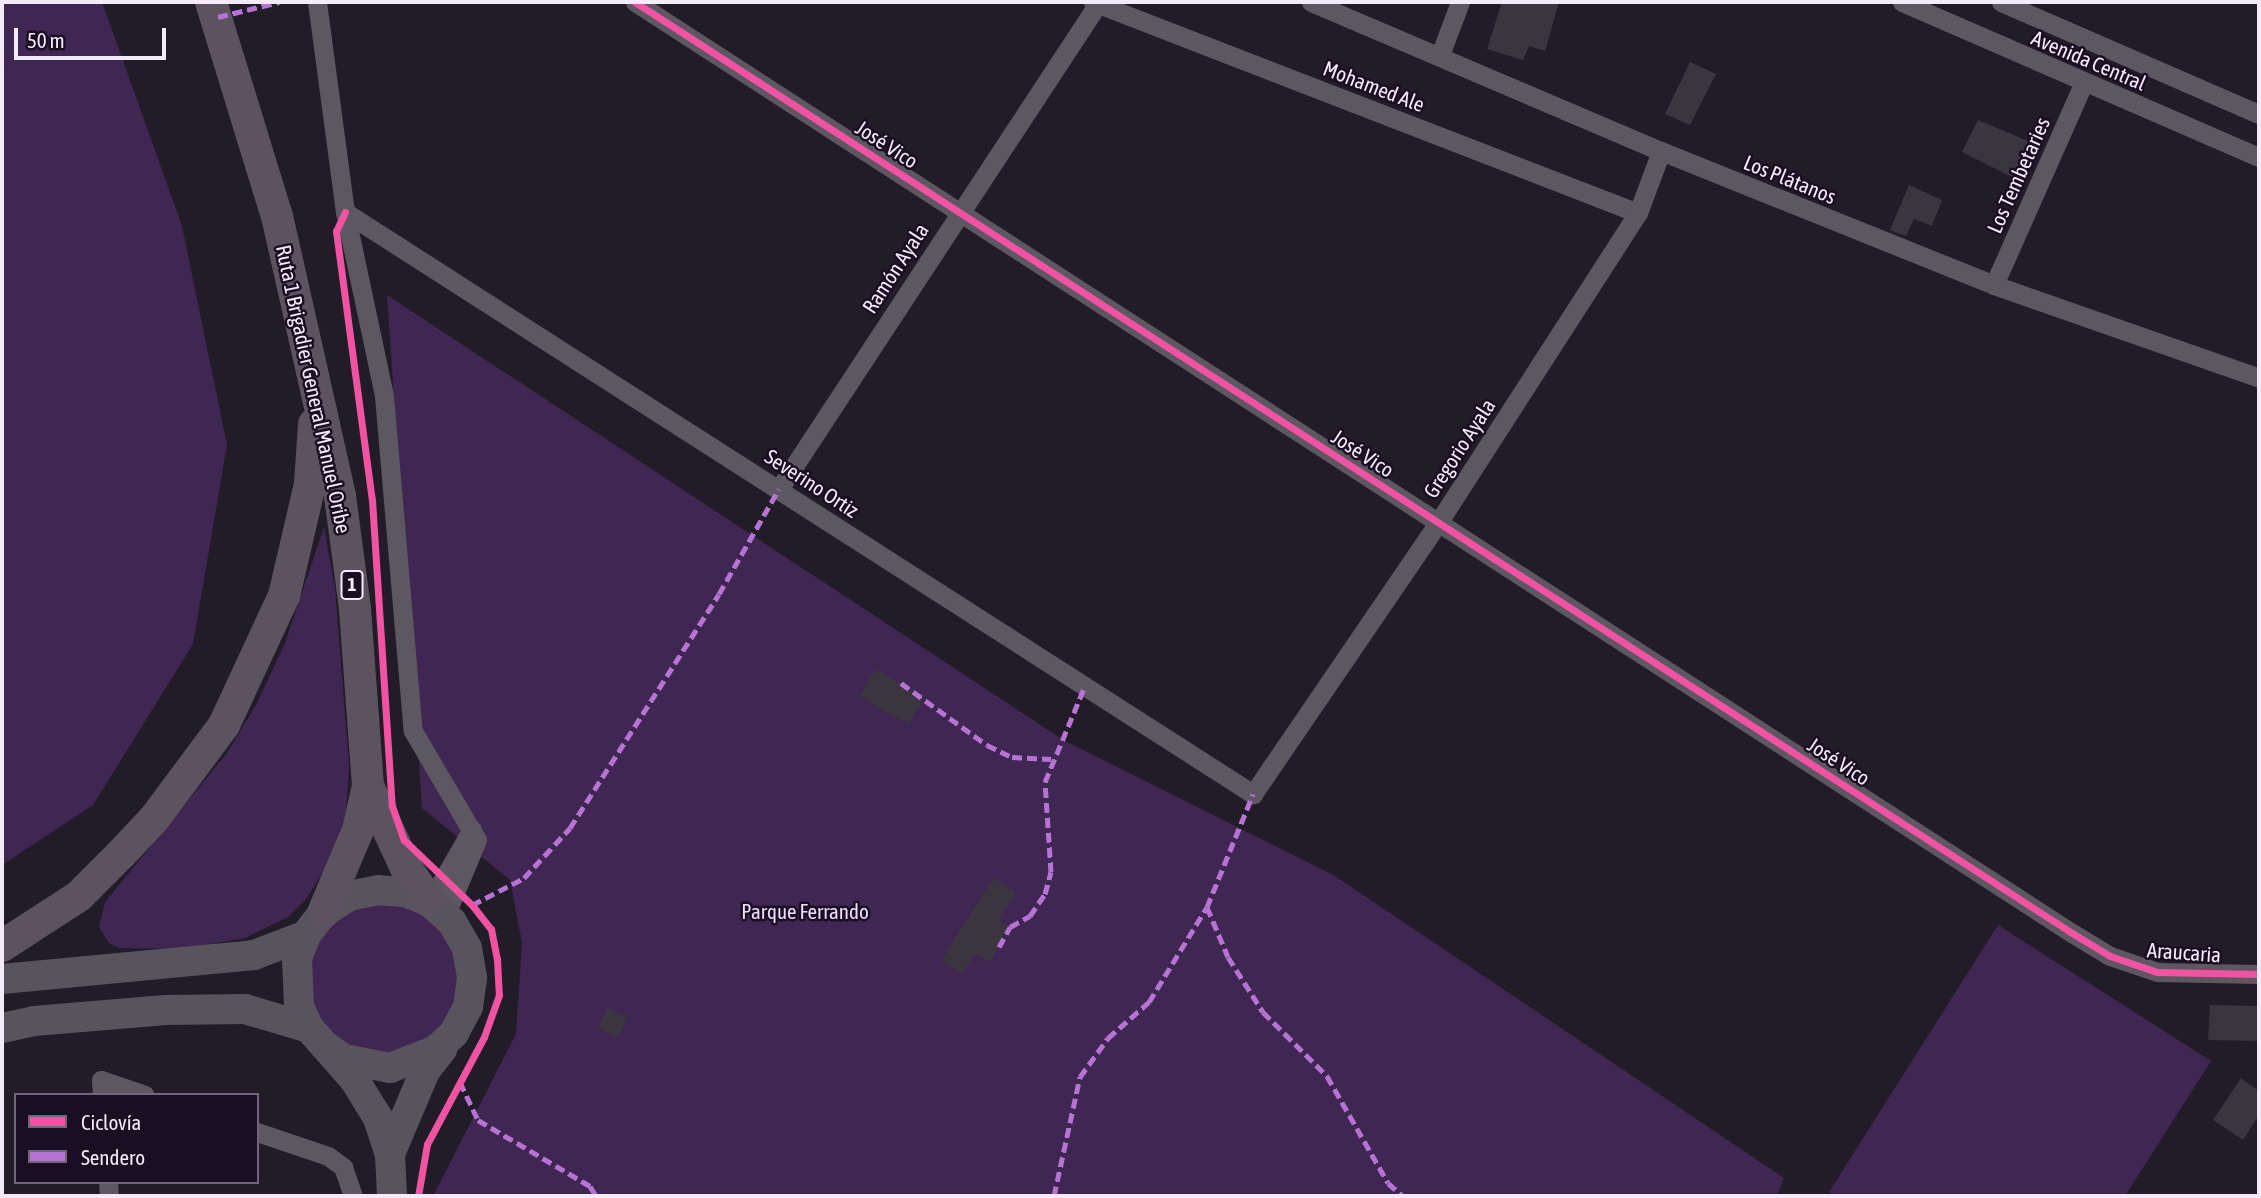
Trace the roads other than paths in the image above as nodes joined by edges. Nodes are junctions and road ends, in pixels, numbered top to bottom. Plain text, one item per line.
1 (212, 2) edge
2 (317, 2) edge
3 (635, 2) edge
4 (1097, 2) edge
5 (1311, 2) edge
6 (1460, 2) edge
7 (1902, 2) edge
8 (2001, 2) edge
9 (1440, 55) junction
10 (2083, 84) junction
11 (2259, 114) edge
12 (1661, 151) junction
13 (2259, 157) edge
14 (959, 211) junction
15 (345, 212) junction
16 (1638, 213) junction
17 (1994, 285) junction
18 (2259, 378) edge
19 (317, 387) junction
20 (779, 489) junction
21 (1438, 523) junction
22 (368, 786) junction
23 (1253, 794) joint
24 (438, 909) junction
25 (314, 924) junction
26 (2072, 933) joint
27 (2, 946) edge
28 (2259, 974) edge
29 (2, 979) edge
30 (2, 1028) edge
31 (454, 1033) junction
32 (316, 1037) junction
33 (101, 1087) edge
34 (134, 1093) edge
35 (259, 1133) edge
36 (390, 1154) junction
37 (353, 1196) edge
38 (392, 1196) edge

1 - 19 highway, Ruta 1 Brigadier General Manuel Oribe / 1
2 - 15 street
3 - 14 street, José Vico
4 - 14 street, Ramón Ayala
4 - 16 street, Mohamed Ale
5 - 9 street, Los Plátanos
6 - 9 street
7 - 10 street, Avenida Central
8 - 11 street, Avenida Central
9 - 12 street, Los Plátanos
10 - 13 street, Avenida Central
10 - 17 street, Los Tembetaries
12 - 16 street, Gregorio Ayala
12 - 17 street, Los Plátanos
14 - 20 street, Ramón Ayala
14 - 21 street, José Vico
15 - 20 street, Severino Ortiz
15 - 24 street
16 - 21 street, Gregorio Ayala
17 - 18 street, Los Plátanos
19 - 22 highway, Ruta 1 Brigadier General Manuel Oribe / 1
19 - 27 highway
20 - 23 street, Severino Ortiz
21 - 23 street, Gregorio Ayala
21 - 26 street, José Vico
22 - 24 highway, Ruta 1 Brigadier General Manuel Oribe / 1
22 - 25 highway, Ruta 1 Brigadier General Manuel Oribe / 1
24 - 25 main road
24 - 31 main road, 1
25 - 29 main road
25 - 32 main road, 1
26 - 28 street, Araucaria
30 - 32 main road
31 - 32 main road, 1
31 - 36 main road, 1
32 - 36 main road, 1
33 - 34 street
35 - 37 street
36 - 38 main road, 1

